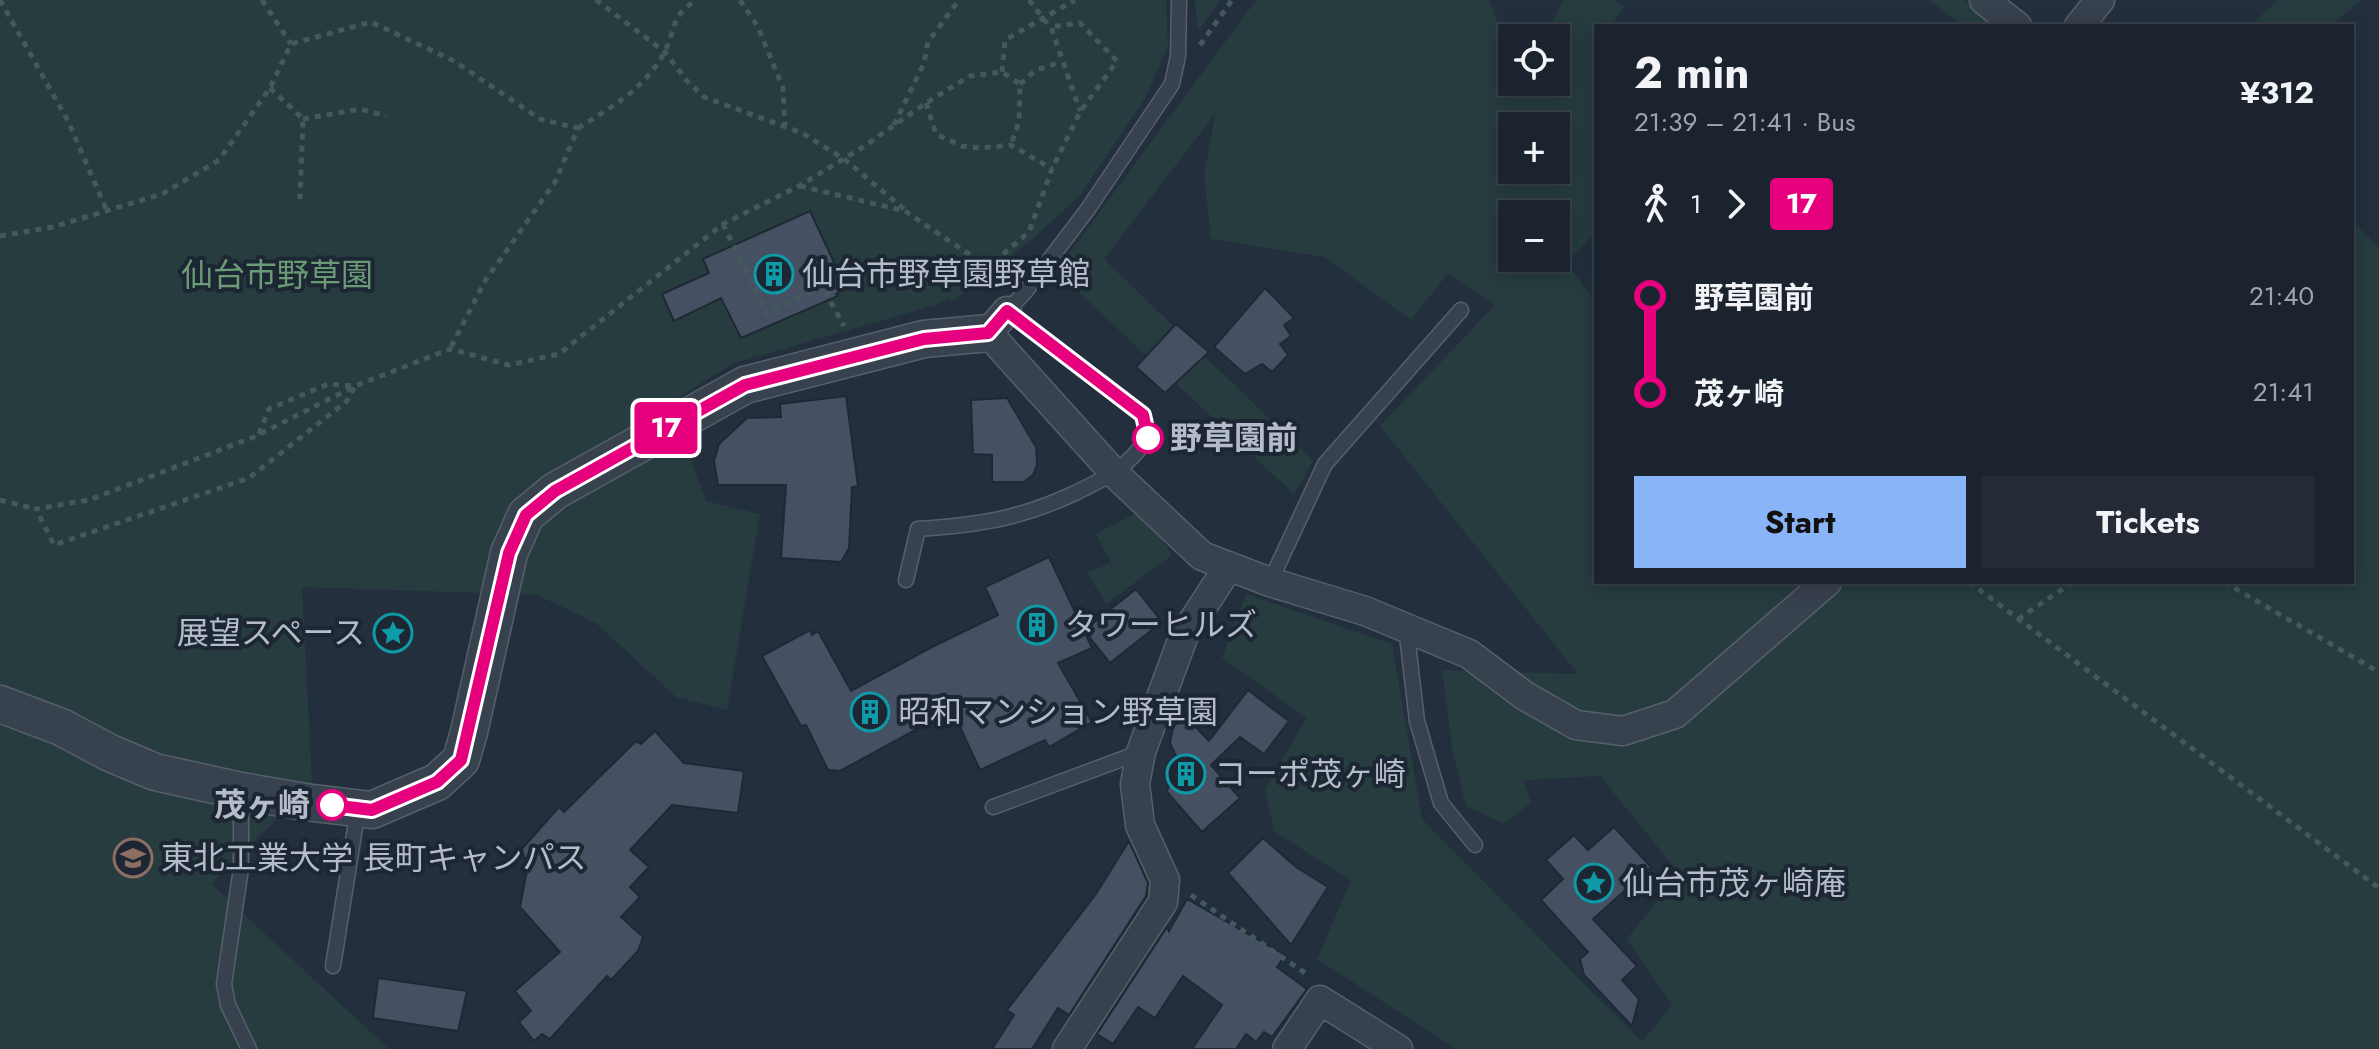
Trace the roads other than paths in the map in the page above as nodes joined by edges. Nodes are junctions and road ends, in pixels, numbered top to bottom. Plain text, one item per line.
1 (1179, 0) edge
2 (1984, 0) edge
3 (2100, 0) edge
4 (2014, 24) edge
5 (2081, 24) edge
6 (1461, 310) dead end
7 (997, 322) junction
8 (1115, 474) junction
9 (1229, 566) junction
10 (906, 580) dead end
11 (1270, 582) junction
12 (1825, 584) edge
13 (1406, 626) junction
14 (0, 704) edge
15 (1141, 752) junction
16 (241, 791) junction
17 (993, 807) dead end
18 (358, 808) junction
19 (1475, 845) dead end
20 (333, 966) dead end
21 (249, 1049) edge
22 (1067, 1049) edge
23 (1287, 1049) edge
24 (1398, 1049) edge

1 - 7 lane
2 - 4 street
3 - 5 street
6 - 11 lane
7 - 8 street
7 - 8 lane
7 - 18 street
8 - 9 street
8 - 10 lane
9 - 11 street
9 - 15 street
11 - 13 street
12 - 13 street
13 - 19 lane
14 - 16 street
15 - 17 lane
15 - 22 street
16 - 18 street
16 - 21 lane
18 - 20 lane
23 - 24 street

